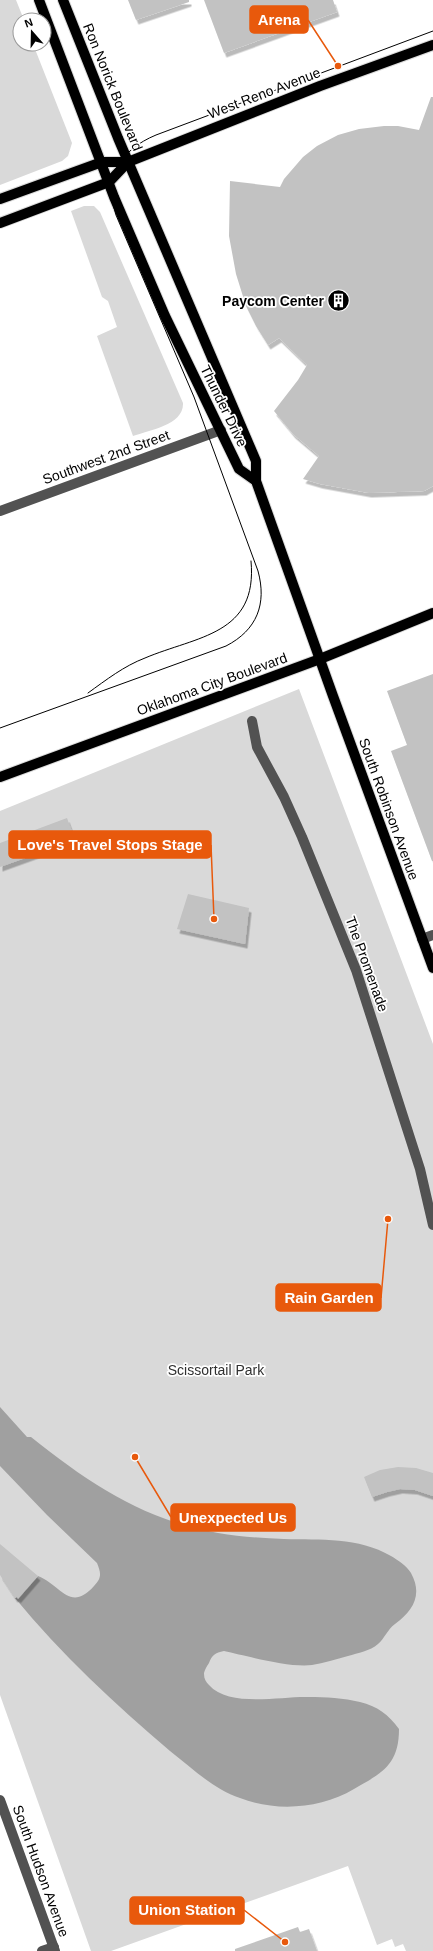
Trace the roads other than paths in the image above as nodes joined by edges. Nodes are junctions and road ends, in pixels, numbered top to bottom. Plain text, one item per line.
1 (38, 0) edge
2 (63, 0) edge
3 (433, 45) edge
4 (102, 162) junction
5 (128, 162) junction
6 (109, 182) junction
7 (0, 199) edge
8 (0, 223) edge
9 (221, 430) junction
10 (256, 481) junction
11 (0, 511) edge
12 (433, 613) edge
13 (320, 659) junction
14 (252, 721) dead end
15 (0, 777) edge
16 (433, 935) edge
17 (422, 939) junction
18 (433, 968) edge
19 (433, 1225) edge
20 (0, 1800) edge
21 (54, 1949) edge
22 (42, 1951) edge

1 - 4 main road
2 - 5 main road, Ron Norick Boulevard
3 - 5 main road, West Reno Avenue
4 - 5 main road, West Reno Avenue
4 - 6 main road, Thunder Drive
4 - 7 main road, West Reno Avenue
5 - 6 main road, West Reno Avenue
5 - 10 main road, Thunder Drive
6 - 8 main road, West Reno Avenue
6 - 9 main road, Thunder Drive
9 - 10 main road, Thunder Drive
9 - 11 street, Southwest 2nd Street
10 - 13 main road
12 - 13 main road, Oklahoma City Boulevard
13 - 15 main road, Oklahoma City Boulevard
13 - 17 main road, South Robinson Avenue
14 - 19 street, The Promenade
16 - 17 street
17 - 18 main road, South Robinson Avenue
20 - 21 street, South Hudson Avenue
21 - 22 street

